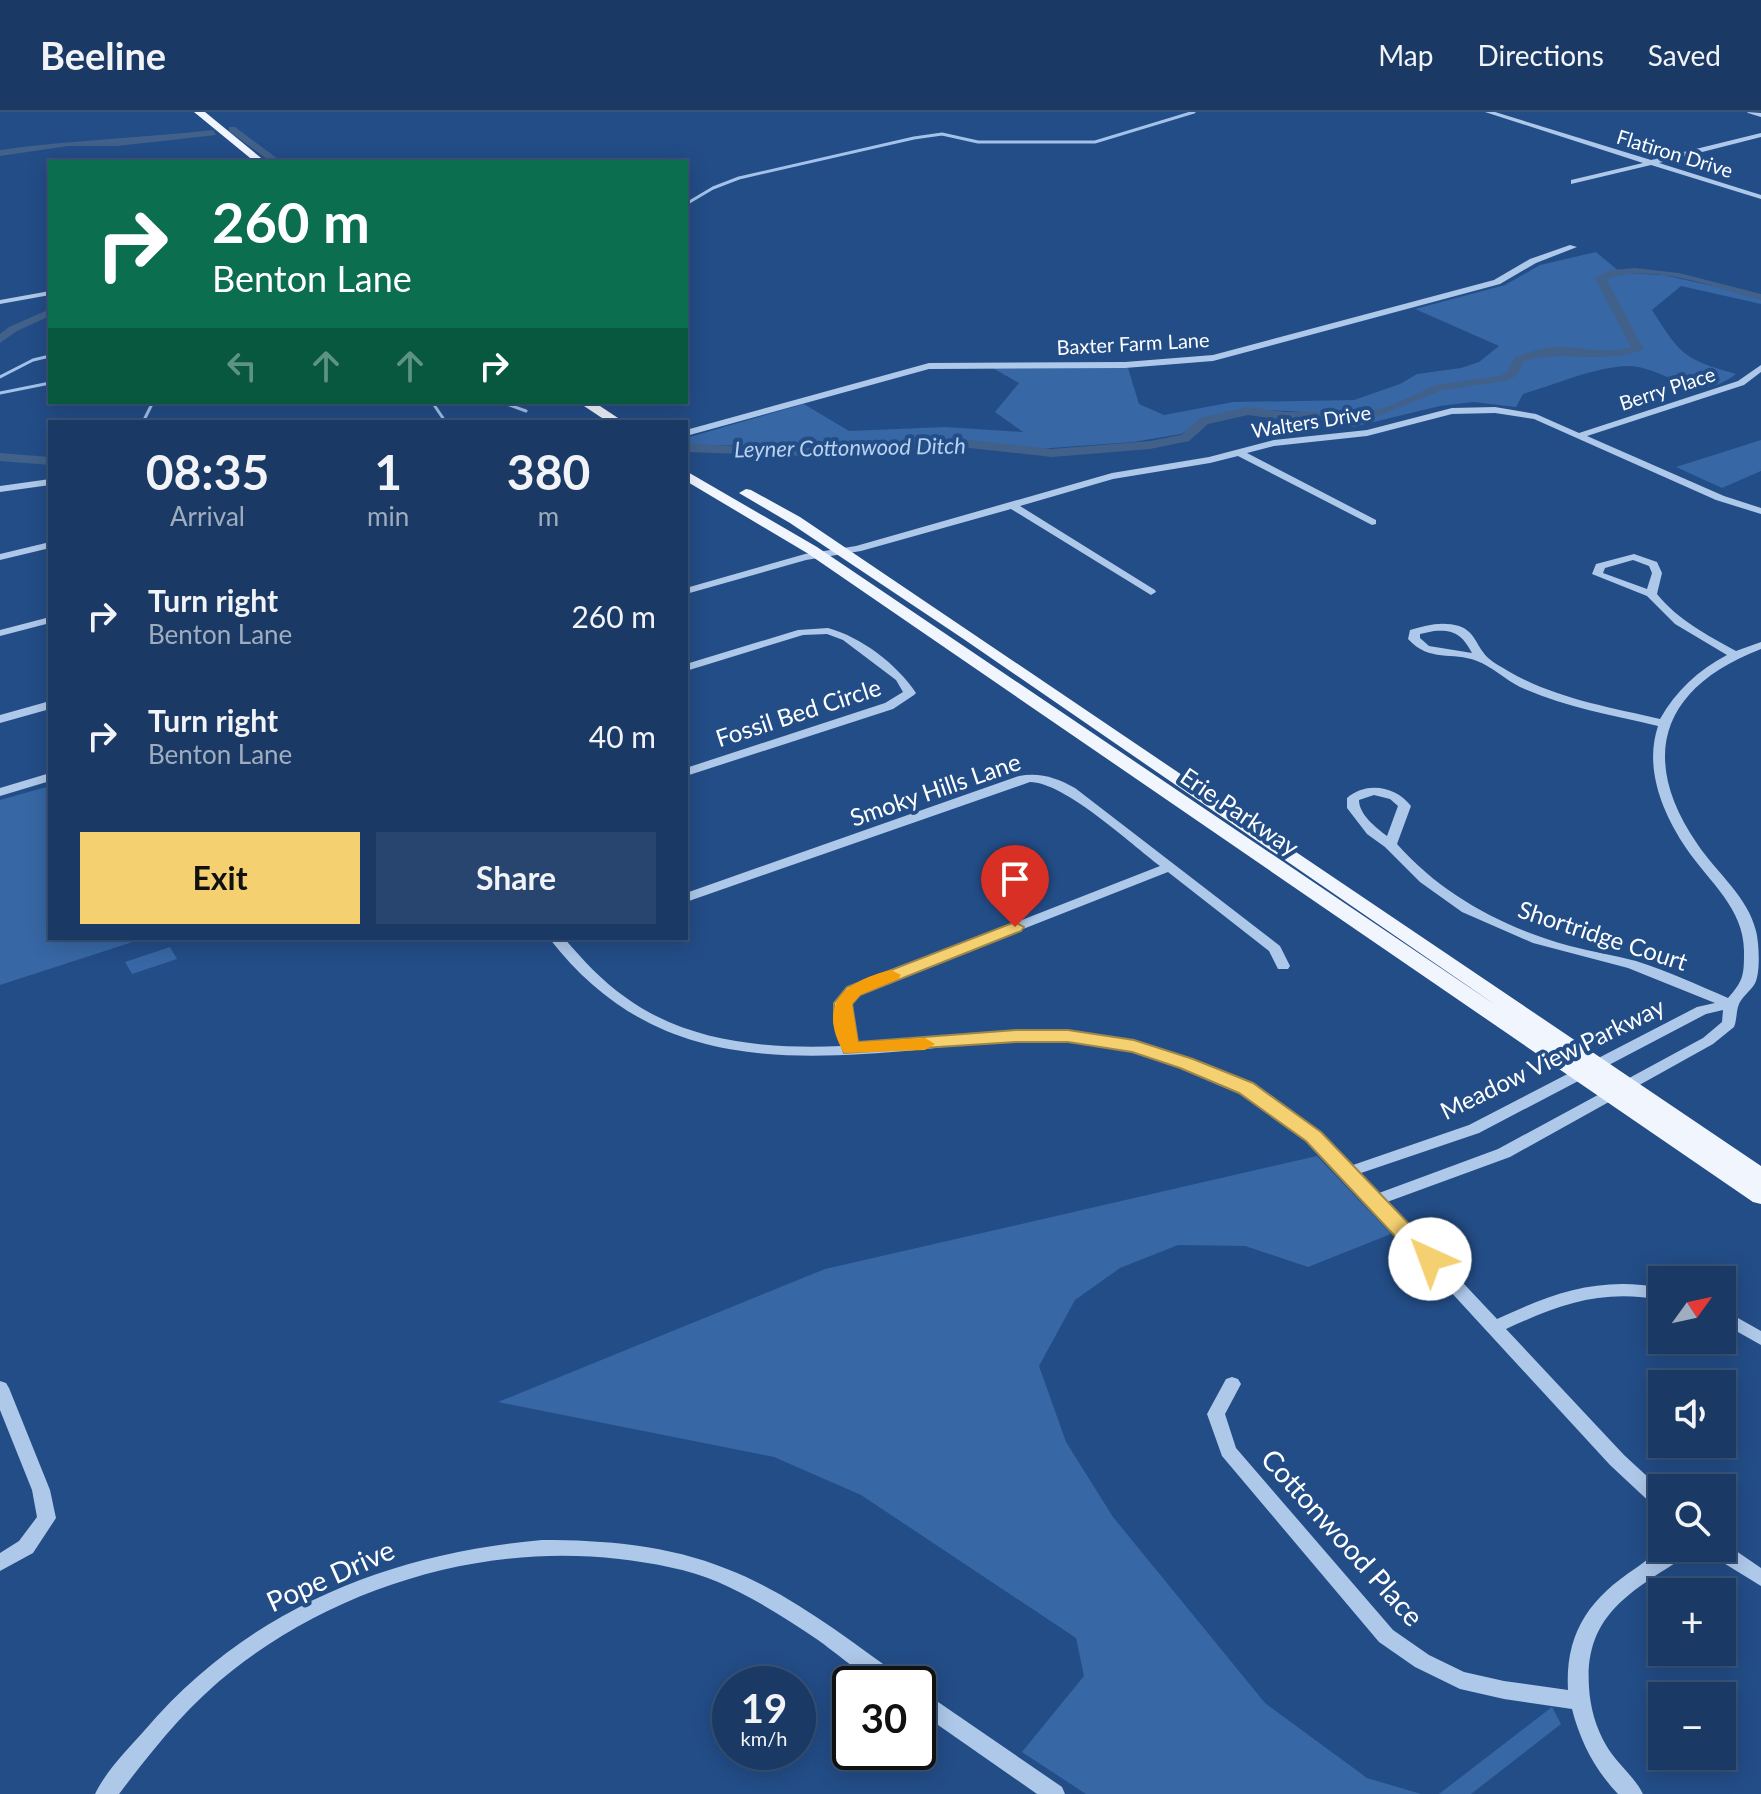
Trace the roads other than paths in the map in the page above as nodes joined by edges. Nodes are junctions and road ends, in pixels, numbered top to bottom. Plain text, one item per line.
1 (199, 112) edge
2 (1488, 112) edge
3 (1750, 112) edge
4 (1761, 115) edge
5 (1761, 135) edge
6 (259, 160) edge
7 (1650, 162) junction
8 (1574, 182) dead end
9 (1761, 197) edge
10 (1573, 247) dead end
11 (48, 293) edge
12 (0, 302) edge
13 (1761, 368) edge
14 (570, 404) edge
15 (588, 404) edge
16 (595, 420) edge
17 (614, 420) edge
18 (688, 432) edge
19 (1581, 435) junction
20 (1238, 452) junction
21 (688, 461) edge
22 (688, 476) edge
23 (48, 482) edge
24 (0, 489) edge
25 (1012, 505) junction
26 (1761, 511) edge
27 (1372, 522) dead end
28 (48, 545) edge
29 (838, 553) junction
30 (0, 557) edge
31 (688, 590) edge
32 (1151, 592) dead end
33 (1651, 594) junction
34 (688, 600) edge
35 (48, 621) edge
36 (0, 633) edge
37 (1761, 645) edge
38 (1734, 654) junction
39 (1481, 658) junction
40 (688, 667) edge
41 (48, 706) edge
42 (0, 719) edge
43 (1665, 724) junction
44 (688, 771) edge
45 (48, 778) edge
46 (0, 792) edge
47 (1390, 844) dead end
48 (1170, 867) junction
49 (688, 897) edge
50 (1755, 928) edge
51 (563, 940) edge
52 (1283, 966) dead end
53 (1731, 1004) junction
54 (850, 1049) junction
55 (1590, 1070) junction
56 (1619, 1090) junction
57 (1348, 1172) junction
58 (1761, 1177) edge
59 (1761, 1196) edge
60 (1375, 1201) junction
61 (1648, 1292) edge
62 (1736, 1324) edge
63 (1494, 1327) junction
64 (1761, 1339) edge
65 (1232, 1384) dead end
66 (0, 1388) edge
67 (1648, 1489) edge
68 (1736, 1561) edge
69 (1662, 1562) edge
70 (0, 1563) edge
71 (1761, 1578) edge
72 (869, 1666) edge
73 (1579, 1701) junction
74 (936, 1712) edge
75 (106, 1794) edge
76 (1054, 1794) edge
77 (1632, 1794) edge

1 - 6 main road
2 - 7 street, Flatiron Drive
3 - 4 street
5 - 7 street
7 - 8 street
7 - 9 street, Flatiron Drive
10 - 18 street, Baxter Farm Lane
11 - 12 street
13 - 19 street, Berry Place
14 - 16 main road
15 - 17 main road
19 - 20 street, Walters Drive
19 - 26 street, Walters Drive
20 - 25 street, Walters Drive
20 - 27 street
21 - 29 main road, Erie Parkway
22 - 29 main road, Erie Parkway
23 - 24 street
25 - 29 street, Walters Drive
25 - 32 street
28 - 30 street
29 - 31 street
29 - 34 street
29 - 55 main road, Erie Parkway
33 - 33 street
33 - 38 street
35 - 36 street
37 - 38 street
38 - 43 street
39 - 39 street
39 - 43 street
40 - 44 street, Fossil Bed Circle
41 - 42 street
43 - 50 street
45 - 46 street
47 - 53 street, Shortridge Court
48 - 49 street, Smoky Hills Lane
48 - 52 street, Smoky Hills Lane
48 - 54 street
50 - 53 street
51 - 54 street
53 - 55 street, Meadow View Parkway
53 - 56 street
54 - 57 street
55 - 56 main road, Erie Parkway
55 - 57 street, Meadow View Parkway
56 - 58 main road, Erie Parkway
56 - 59 main road, Erie Parkway
56 - 60 street
57 - 60 street
60 - 63 street
61 - 63 street
62 - 64 street
63 - 67 street
65 - 73 street, Cottonwood Place
66 - 70 street
68 - 71 street
69 - 73 street
72 - 75 street, Pope Drive
73 - 77 street
74 - 76 street

